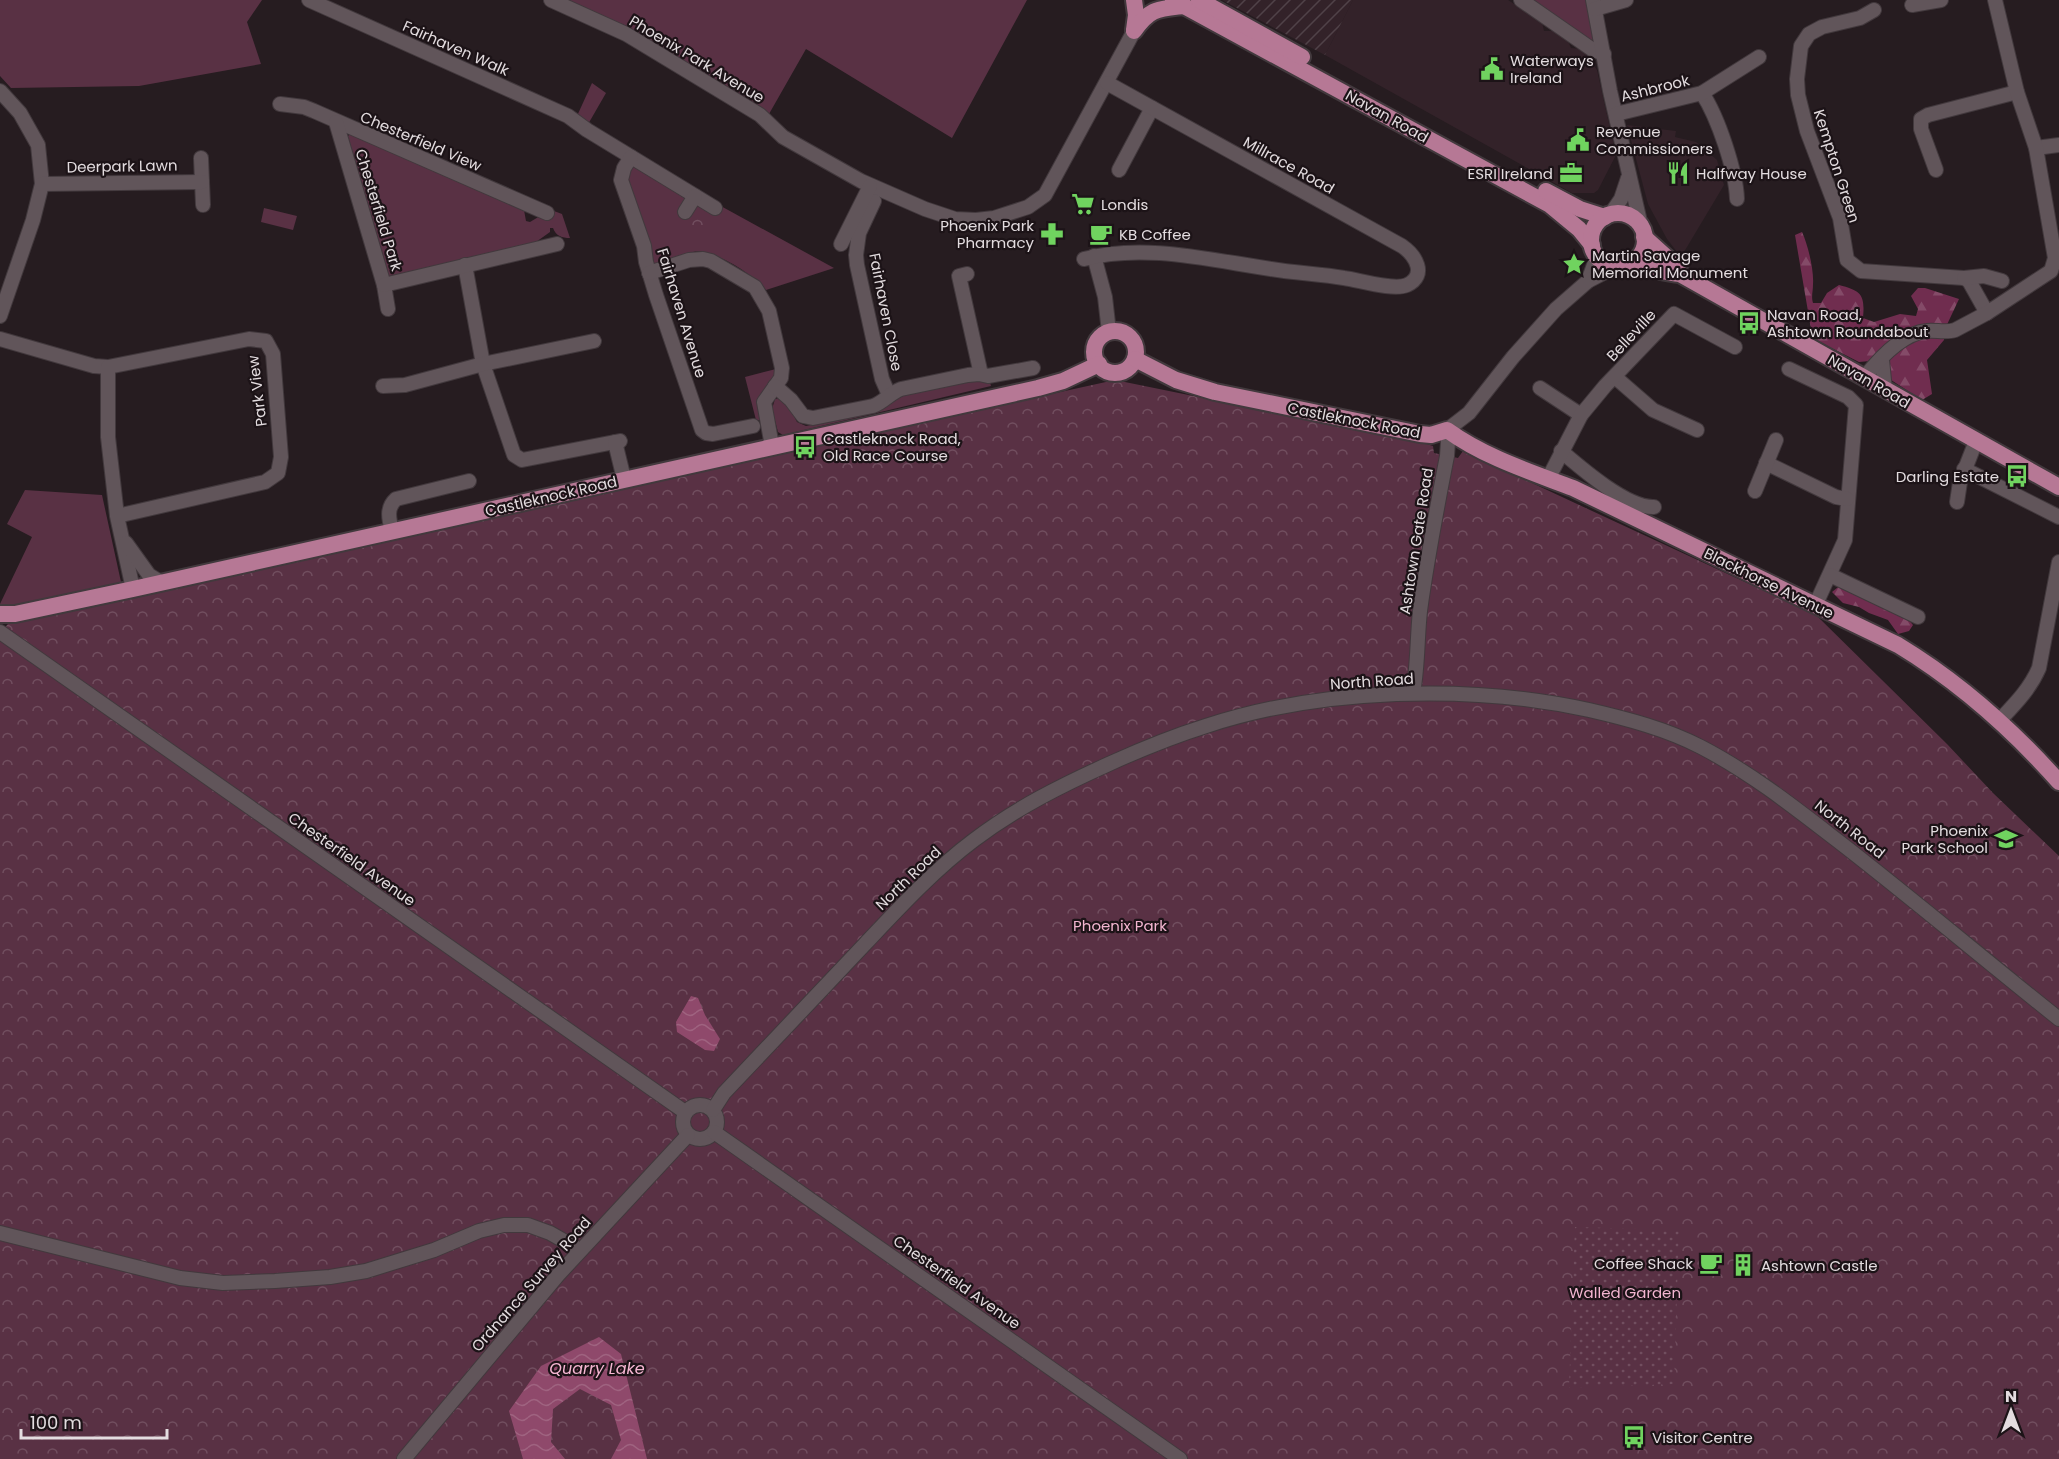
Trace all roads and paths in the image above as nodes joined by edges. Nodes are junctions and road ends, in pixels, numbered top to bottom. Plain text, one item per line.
1 (309, 0) edge
2 (550, 0) edge
3 (1134, 0) edge
4 (1521, 0) edge
5 (1626, 0) edge
6 (1941, 0) edge
7 (1995, 0) edge
8 (1186, 2) edge
9 (1594, 5) edge
10 (1912, 5) dead end
11 (1874, 10) dead end
12 (1134, 31) junction
13 (1604, 54) junction
14 (1759, 57) dead end
15 (1107, 83) junction
16 (0, 91) edge
17 (2017, 92) junction
18 (1702, 93) junction
19 (280, 104) dead end
20 (1152, 108) junction
21 (1616, 114) junction
22 (336, 122) junction
23 (2059, 146) edge
24 (2036, 147) junction
25 (631, 157) junction
26 (201, 158) dead end
27 (1119, 170) dead end
28 (1936, 170) dead end
29 (1628, 178) junction
30 (202, 182) junction
31 (42, 184) junction
32 (870, 186) junction
33 (695, 196) junction
34 (1737, 199) dead end
35 (874, 201) dead end
36 (203, 206) dead end
37 (715, 208) dead end
38 (684, 212) dead end
39 (547, 213) dead end
40 (1607, 216) junction
41 (1642, 232) junction
42 (557, 244) dead end
43 (1594, 251) junction
44 (847, 252) junction
45 (465, 265) junction
46 (1621, 266) junction
47 (649, 273) junction
48 (967, 274) dead end
49 (1680, 274) junction
50 (1964, 278) junction
51 (1588, 281) junction
52 (2002, 281) dead end
53 (384, 285) junction
54 (387, 309) dead end
55 (1987, 313) junction
56 (0, 316) edge
57 (1109, 332) junction
58 (0, 339) edge
59 (594, 341) dead end
60 (1735, 347) dead end
61 (1135, 358) junction
62 (1882, 360) junction
63 (483, 364) junction
64 (1099, 364) junction
65 (108, 367) junction
66 (1034, 368) dead end
67 (1789, 369) dead end
68 (979, 374) junction
69 (1615, 377) junction
70 (1864, 378) junction
71 (383, 386) dead end
72 (775, 386) junction
73 (1540, 388) dead end
74 (1885, 390) junction
75 (890, 395) junction
76 (1581, 415) junction
77 (753, 426) dead end
78 (1447, 430) junction
79 (1696, 430) dead end
80 (1776, 440) dead end
81 (1976, 441) junction
82 (772, 446) junction
83 (1561, 451) junction
84 (1766, 463) junction
85 (1964, 469) junction
86 (624, 479) junction
87 (1548, 479) junction
88 (469, 482) dead end
89 (2059, 487) edge
90 (1755, 490) dead end
91 (1847, 499) junction
92 (1957, 502) dead end
93 (1654, 507) dead end
94 (117, 516) junction
95 (2059, 517) edge
96 (392, 531) junction
97 (122, 536) junction
98 (2059, 562) edge
99 (1830, 575) junction
100 (162, 583) junction
101 (133, 589) junction
102 (1815, 606) junction
103 (0, 614) edge
104 (1918, 618) dead end
105 (0, 632) edge
106 (1413, 693) junction
107 (2000, 721) junction
108 (2059, 782) edge
109 (2059, 1019) edge
110 (712, 1110) junction
111 (685, 1112) junction
112 (714, 1132) junction
113 (687, 1135) junction
114 (0, 1233) edge
115 (580, 1250) junction
116 (404, 1459) edge
117 (1180, 1459) edge

1 - 25 street, Fairhaven Walk
2 - 32 street, Phoenix Park Avenue
3 - 12 main road
4 - 13 street
5 - 9 street
6 - 10 street
7 - 17 street
8 - 12 main road
8 - 40 main road, Navan Road
8 - 43 main road, Navan Road
9 - 13 street
11 - 50 street, Kempton Green
12 - 15 street, Phoenix Park Avenue
13 - 21 street
14 - 18 street, Ashbrook
15 - 20 street, Millrace Road
15 - 32 street, Phoenix Park Avenue
16 - 31 street
17 - 24 street
17 - 28 street
18 - 21 street, Ashbrook
18 - 34 street, Ashbrook
19 - 22 street, Chesterfield View
20 - 27 street
20 - 57 street, Millrace Road
21 - 29 street
22 - 39 street, Chesterfield View
22 - 53 street, Chesterfield Park
23 - 24 street
24 - 55 street
25 - 33 street
25 - 47 street, Fairhaven Avenue
26 - 30 street
29 - 40 street
29 - 41 street
30 - 31 street, Deerpark Lawn
30 - 36 street
31 - 56 street
32 - 44 street
33 - 37 street
33 - 38 street
35 - 44 street, Fairhaven Close
40 - 41 main road
40 - 43 main road
41 - 46 main road
41 - 49 main road, Navan Road
42 - 45 street
43 - 46 main road
43 - 51 street
44 - 75 street, Fairhaven Close
45 - 53 street
45 - 63 street
46 - 49 main road, Navan Road
46 - 51 street
47 - 72 street
47 - 77 street, Fairhaven Avenue
48 - 68 street
49 - 70 main road, Navan Road
50 - 52 street, Kempton Green
50 - 55 street
51 - 78 street
53 - 54 street, Chesterfield Park
55 - 62 street
57 - 61 main road
57 - 64 main road
58 - 65 street
59 - 63 street
60 - 69 street, Belleville
61 - 64 main road
61 - 78 main road, Castleknock Road
62 - 70 street
62 - 74 street
63 - 71 street
63 - 86 street
64 - 82 main road, Castleknock Road
65 - 94 street
65 - 94 street, Park View
66 - 68 street
67 - 91 street
68 - 75 street
69 - 76 street, Belleville
69 - 79 street, Belleville
70 - 74 main road, Navan Road
72 - 75 street
72 - 82 street
73 - 76 street
74 - 81 main road, Navan Road
76 - 83 street, Belleville
78 - 87 main road, Blackhorse Avenue
78 - 106 street, Ashtown Gate Road
80 - 84 street
81 - 85 street
81 - 89 main road, Navan Road
82 - 86 main road, Castleknock Road
83 - 87 street, Belleville
83 - 93 street
84 - 90 street
84 - 91 street
85 - 92 street
85 - 95 street
86 - 96 main road, Castleknock Road
87 - 102 main road, Blackhorse Avenue
88 - 96 street
91 - 99 street
94 - 97 street
96 - 100 main road, Castleknock Road
97 - 100 street
97 - 101 street
98 - 107 street
99 - 102 street
99 - 104 street
100 - 101 main road, Castleknock Road
101 - 103 main road, Castleknock Road
102 - 107 main road, Blackhorse Avenue
105 - 111 street, Chesterfield Avenue
106 - 109 street, North Road
106 - 110 street, North Road
107 - 108 main road, Blackhorse Avenue
110 - 111 street
110 - 112 street
111 - 113 street
112 - 113 street
112 - 117 street, Chesterfield Avenue
113 - 115 street, Ordnance Survey Road
114 - 115 street
115 - 116 street, Ordnance Survey Road

